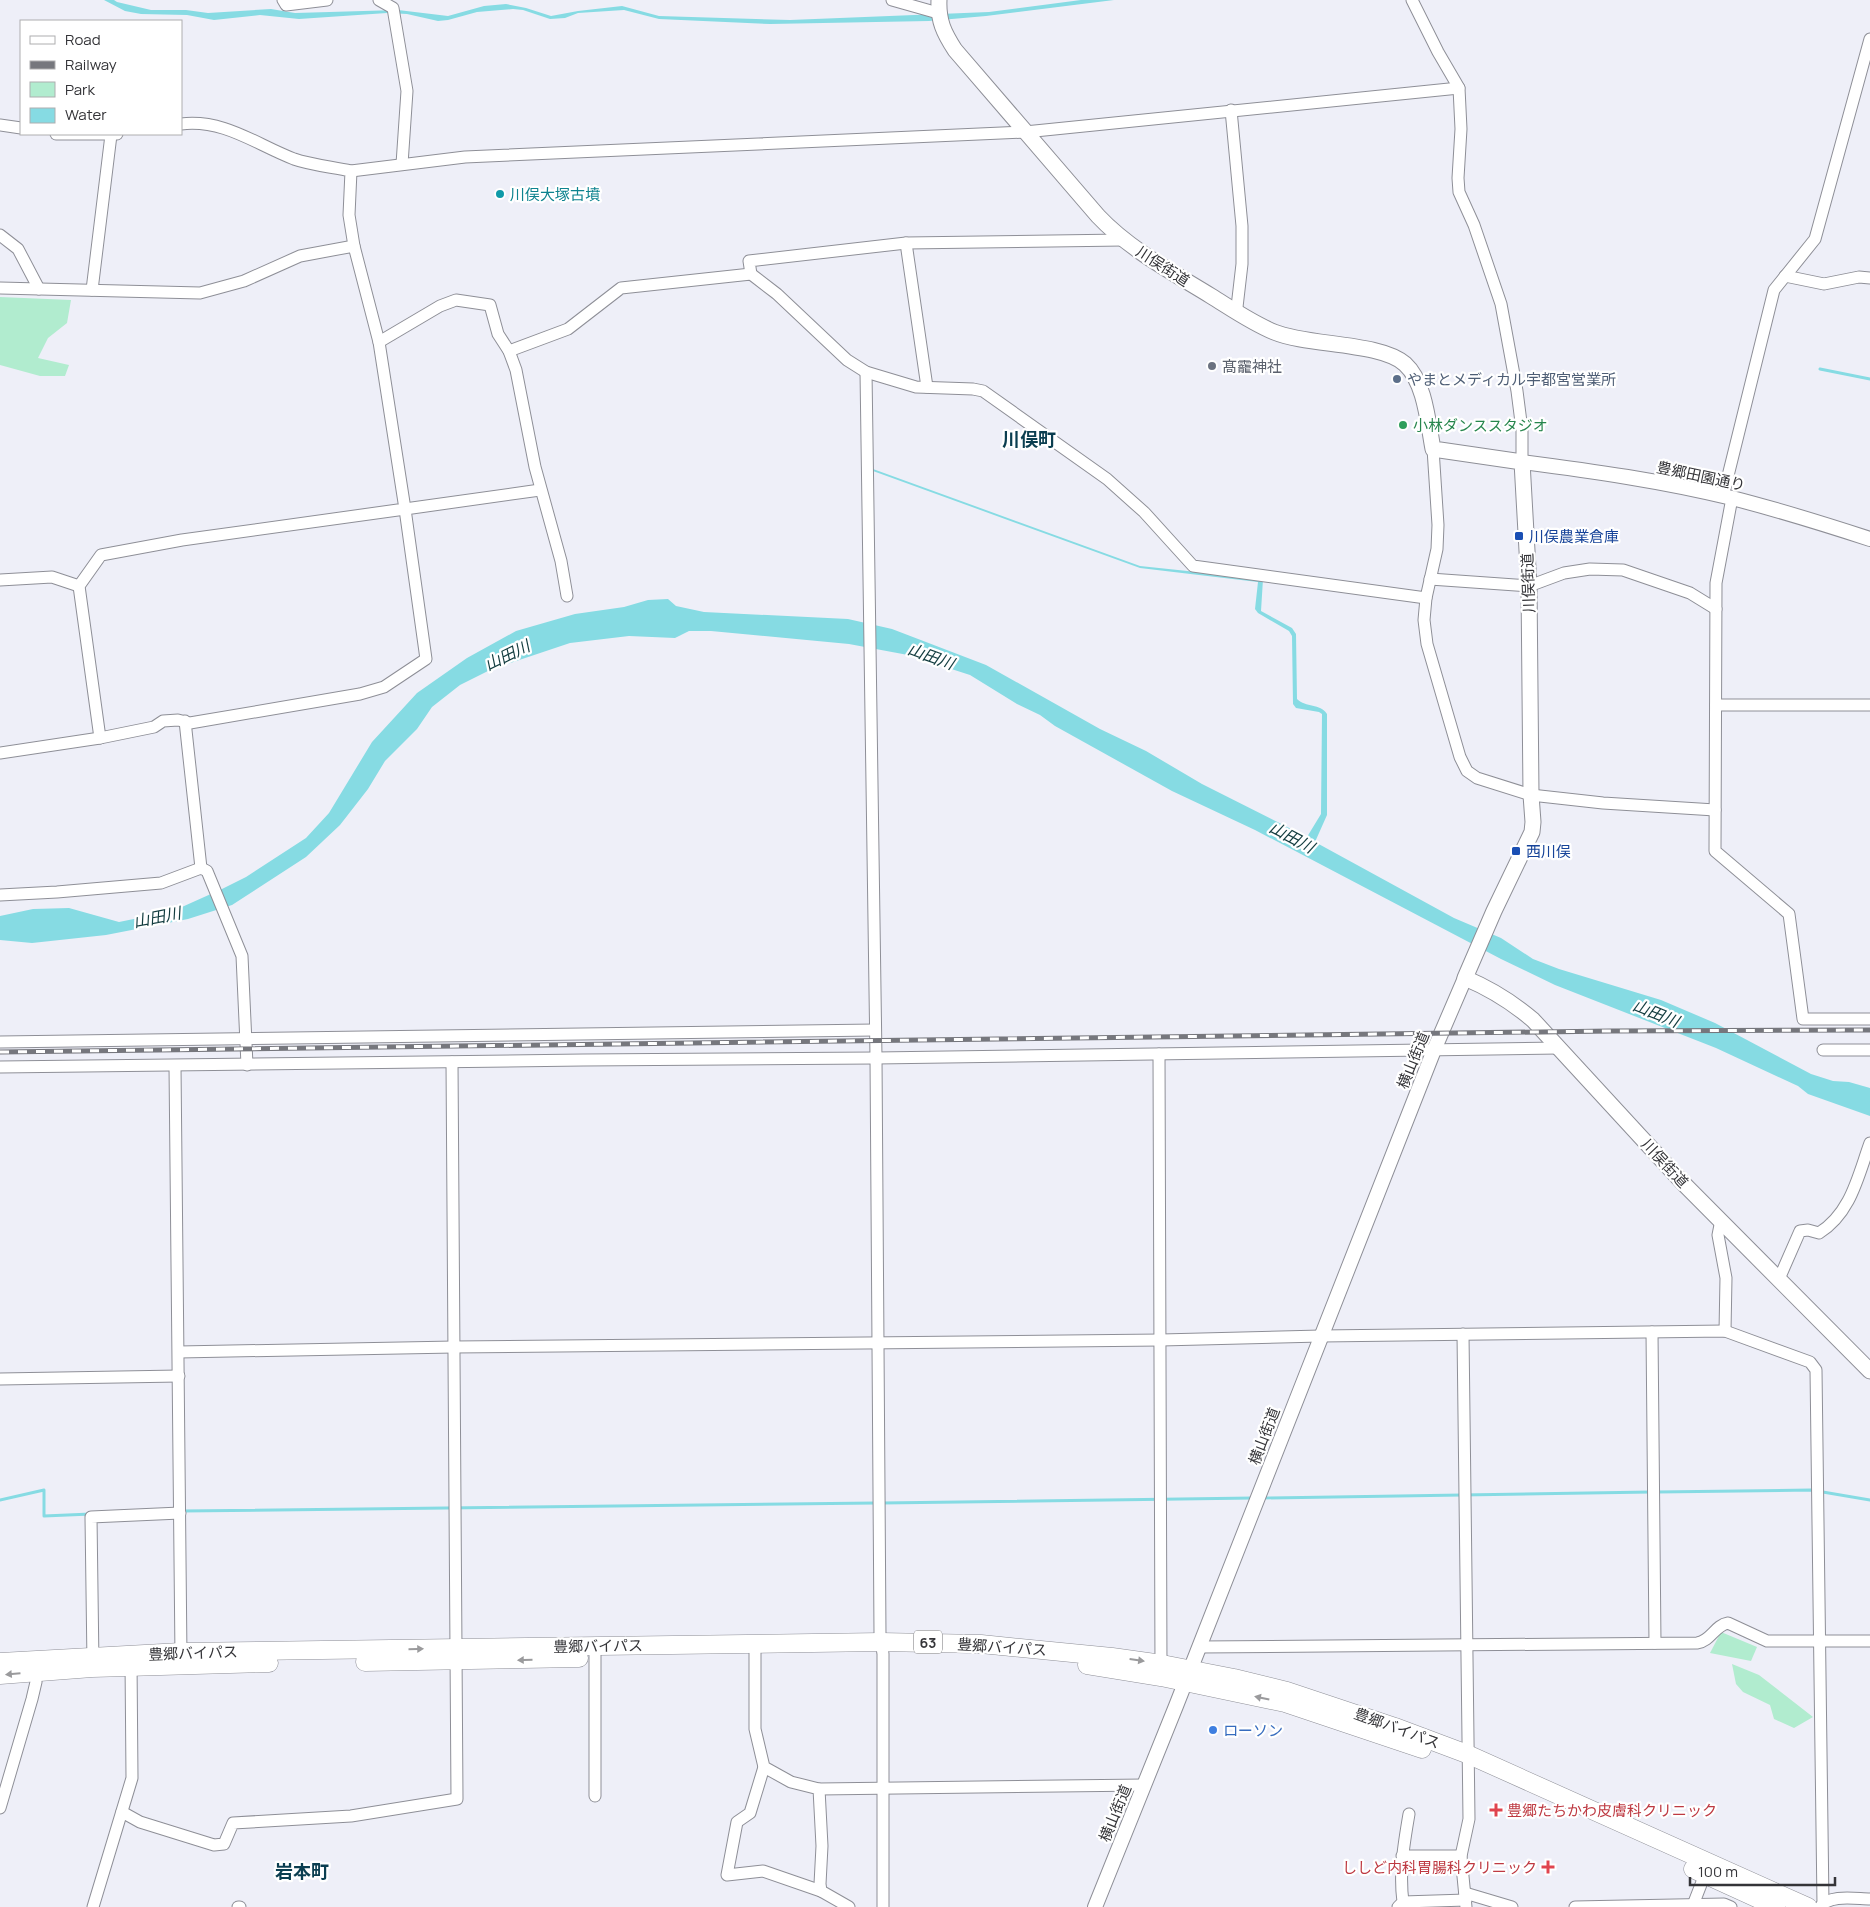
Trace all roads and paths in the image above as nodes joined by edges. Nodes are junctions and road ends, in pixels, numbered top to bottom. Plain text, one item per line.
1 (283, 0) edge
2 (327, 0) edge
3 (379, 0) edge
4 (892, 0) edge
5 (1412, 0) edge
6 (939, 7) edge
7 (1870, 43) edge
8 (1459, 88) junction
9 (1231, 110) junction
10 (182, 124) edge
11 (0, 125) edge
12 (20, 128) edge
13 (1024, 132) junction
14 (115, 135) edge
15 (402, 164) junction
16 (351, 171) junction
17 (0, 236) edge
18 (1124, 240) junction
19 (906, 244) junction
20 (354, 246) junction
21 (751, 274) junction
22 (1785, 276) junction
23 (1870, 278) edge
24 (0, 288) edge
25 (39, 289) junction
26 (92, 290) junction
27 (1234, 310) junction
28 (379, 342) junction
29 (509, 351) junction
30 (866, 372) junction
31 (927, 387) junction
32 (1433, 449) junction
33 (1522, 462) junction
34 (540, 490) junction
35 (1728, 497) junction
36 (405, 509) junction
37 (1870, 539) edge
38 (1430, 579) junction
39 (0, 580) edge
40 (79, 586) junction
41 (1529, 586) junction
42 (567, 596) dead end
43 (1426, 598) junction
44 (1716, 610) junction
45 (1716, 705) junction
46 (1870, 705) edge
47 (185, 722) junction
48 (100, 738) junction
49 (0, 753) edge
50 (1531, 795) junction
51 (1715, 810) junction
52 (204, 870) junction
53 (0, 895) edge
54 (1465, 978) junction
55 (1870, 1018) edge
56 (875, 1030) junction
57 (247, 1039) junction
58 (0, 1042) edge
59 (1559, 1048) junction
60 (1434, 1050) junction
61 (1823, 1050) dead end
62 (1870, 1050) edge
63 (1159, 1054) junction
64 (876, 1058) junction
65 (452, 1062) junction
66 (247, 1065) junction
67 (174, 1066) junction
68 (0, 1067) edge
69 (1870, 1143) edge
70 (1721, 1220) junction
71 (1779, 1279) junction
72 (1725, 1331) junction
73 (1652, 1332) junction
74 (1463, 1334) junction
75 (1321, 1336) junction
76 (1161, 1340) junction
77 (879, 1342) junction
78 (454, 1347) junction
79 (179, 1352) junction
80 (1870, 1372) edge
81 (179, 1376) junction
82 (0, 1379) edge
83 (180, 1513) junction
84 (1870, 1641) edge
85 (1819, 1642) junction
86 (1655, 1643) junction
87 (1467, 1645) junction
88 (1199, 1647) junction
89 (882, 1648) junction
90 (755, 1650) junction
91 (595, 1652) junction
92 (457, 1655) junction
93 (181, 1658) junction
94 (131, 1661) junction
95 (0, 1662) edge
96 (93, 1663) junction
97 (36, 1665) junction
98 (1161, 1670) junction
99 (0, 1675) edge
100 (1188, 1677) junction
101 (1468, 1760) junction
102 (764, 1768) junction
103 (1144, 1785) junction
104 (882, 1788) junction
105 (819, 1789) junction
106 (595, 1796) dead end
107 (0, 1808) edge
108 (122, 1812) junction
109 (1409, 1814) dead end
110 (1402, 1856) junction
111 (1461, 1856) junction
112 (1707, 1868) junction
113 (821, 1891) junction
114 (1870, 1899) edge
115 (1466, 1900) edge
116 (1401, 1904) edge
117 (1693, 1905) junction
118 (1817, 1906) edge
119 (93, 1907) edge
120 (849, 1907) edge
121 (883, 1907) edge
122 (1095, 1907) edge
123 (1512, 1907) edge
124 (1574, 1907) edge
125 (1731, 1907) edge
126 (1776, 1907) edge

1 - 2 street
3 - 15 street
4 - 6 street
5 - 8 street
6 - 13 main road, 川俣街道
7 - 22 street
8 - 9 street
8 - 33 street
9 - 13 street
9 - 27 street
10 - 16 street
11 - 12 street
13 - 15 street
13 - 18 main road, 川俣街道
14 - 26 street
15 - 16 street
16 - 20 street
17 - 25 street
18 - 19 street
18 - 27 main road, 川俣街道
19 - 21 street
19 - 31 street
20 - 26 street
20 - 28 street
21 - 29 street
21 - 30 street
22 - 23 street
22 - 35 street
24 - 25 street
25 - 26 street
27 - 32 main road, 川俣街道
28 - 29 street
28 - 36 street
29 - 34 street
30 - 31 street
30 - 56 street
31 - 43 street
32 - 33 main road
32 - 38 street, 川俣街道
33 - 35 street, 豊郷田園通り
33 - 41 main road, 川俣街道
34 - 36 street
34 - 42 street
35 - 37 street, 豊郷田園通り
35 - 44 street
36 - 40 street
36 - 47 street
38 - 41 street
38 - 43 street, 川俣街道
39 - 40 street
40 - 48 street
41 - 44 street
41 - 50 main road, 川俣街道
43 - 50 street, 川俣街道
44 - 45 street
45 - 46 street
45 - 51 street
47 - 48 street
47 - 52 street
48 - 49 street
50 - 51 street
50 - 54 main road, 川俣街道
51 - 55 street
52 - 53 street
52 - 57 street
54 - 59 main road, 川俣街道
54 - 60 street, 横山街道
56 - 57 street
56 - 64 street
57 - 58 street
57 - 66 street
59 - 60 street
59 - 70 main road, 川俣街道
60 - 63 street
60 - 75 street, 横山街道
61 - 62 street
63 - 64 street
63 - 76 street
64 - 65 street
64 - 77 street
65 - 66 street
65 - 78 street
66 - 67 street
67 - 68 street
67 - 79 street
69 - 71 street
70 - 71 main road, 川俣街道
70 - 72 street
71 - 80 main road, 川俣街道
72 - 73 street
72 - 85 street
73 - 74 street
73 - 86 street
74 - 75 street
74 - 87 street
75 - 76 street
75 - 88 street, 横山街道
76 - 77 street
76 - 98 street
77 - 78 street
77 - 89 street
78 - 79 street
78 - 92 street
79 - 81 street
81 - 82 street
81 - 83 street
83 - 93 street
83 - 96 street
84 - 85 street
85 - 86 street
85 - 118 street
86 - 87 street
87 - 88 street
87 - 101 street
88 - 100 street, 横山街道
89 - 90 main road, 豊郷バイパス / 63
89 - 98 main road, 豊郷バイパス / 63
89 - 104 street
90 - 91 main road, 豊郷バイパス / 63
90 - 102 street
91 - 92 main road, 豊郷バイパス / 63
91 - 106 street
92 - 93 main road, 豊郷バイパス / 63
92 - 108 street
93 - 94 main road, 豊郷バイパス / 63
94 - 96 main road, 豊郷バイパス / 63
94 - 108 street
95 - 97 main road, 豊郷バイパス / 63
96 - 97 main road, 豊郷バイパス / 63
97 -> 99 main road, 豊郷バイパス / 63
97 - 107 street
98 - 100 main road, 豊郷バイパス / 63
100 - 101 main road, 豊郷バイパス / 63
100 - 103 street, 横山街道
101 - 111 street
101 - 112 main road, 豊郷バイパス / 63
102 - 105 street
102 - 113 street
103 - 104 street
103 - 122 street, 横山街道
104 - 105 street
104 - 121 street
105 - 113 street
108 - 119 street
109 - 110 street
110 - 111 street
110 - 116 street
111 - 115 street
112 - 117 street
112 - 118 main road, 豊郷バイパス / 63
112 - 126 main road, 豊郷バイパス / 63
113 - 120 street
114 - 118 street
115 - 116 street
115 - 123 street
117 - 124 street
117 - 125 street

